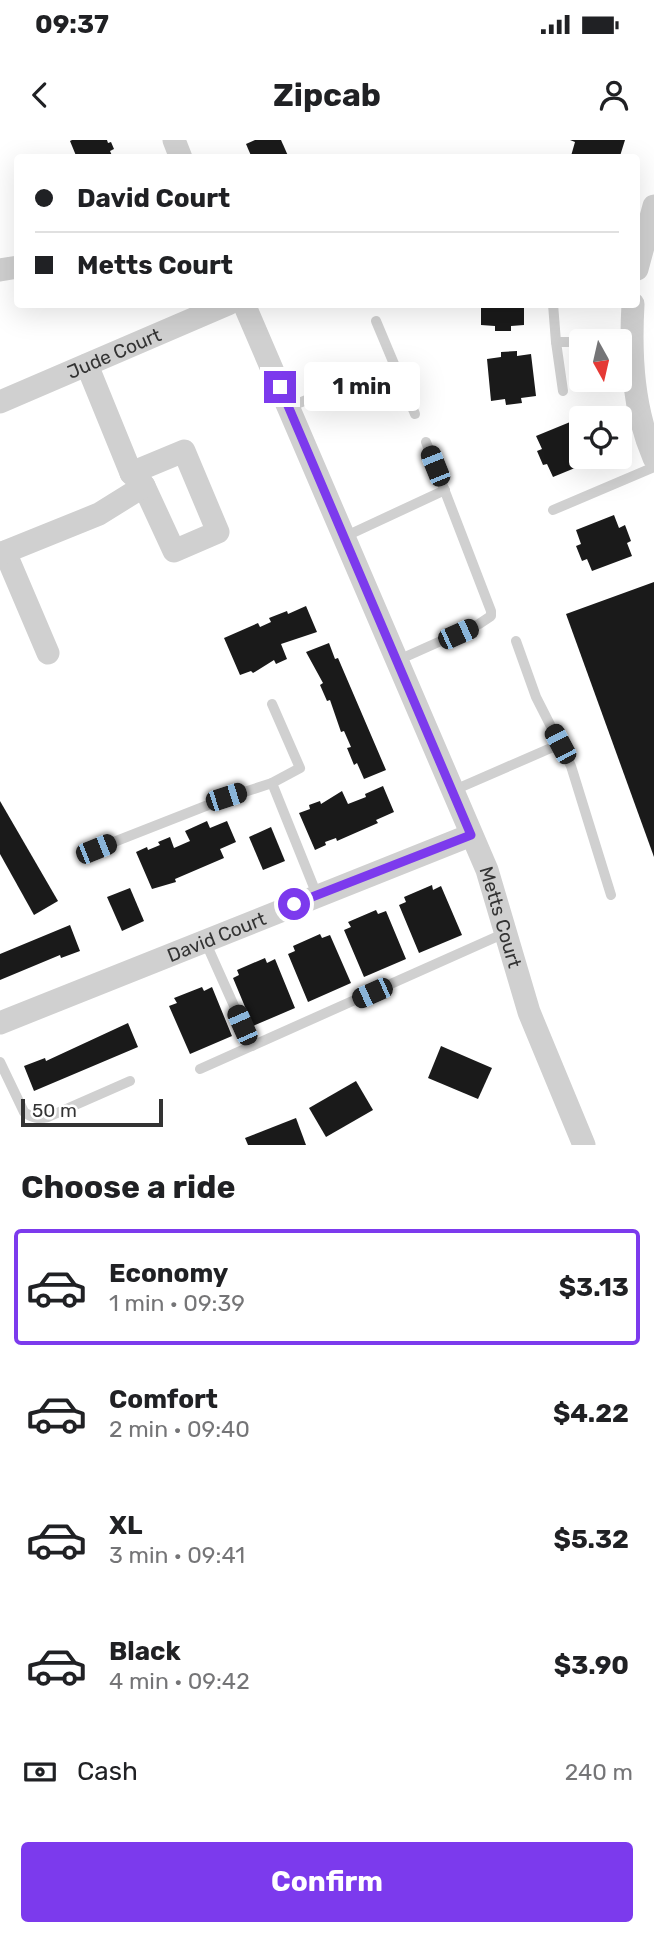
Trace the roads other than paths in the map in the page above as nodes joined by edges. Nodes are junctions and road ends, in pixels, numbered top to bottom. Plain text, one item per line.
1 (651, 209) edge
2 (640, 256) edge
3 (220, 308) edge
4 (246, 308) edge
5 (553, 308) edge
6 (376, 321) dead end
7 (634, 327) edge
8 (556, 342) junction
9 (569, 342) edge
10 (87, 365) junction
11 (394, 365) junction
12 (563, 391) dead end
13 (0, 402) edge
14 (289, 407) junction
15 (415, 414) dead end
16 (426, 442) dead end
17 (654, 458) edge
18 (654, 467) edge
19 (445, 490) junction
20 (553, 510) dead end
21 (344, 537) junction
22 (2, 553) edge
23 (516, 641) dead end
24 (48, 653) dead end
25 (396, 661) junction
26 (272, 704) dead end
27 (560, 744) junction
28 (272, 783) junction
29 (452, 790) junction
30 (471, 835) junction
31 (96, 849) dead end
32 (317, 895) junction
33 (611, 895) dead end
34 (505, 933) junction
35 (205, 941) junction
36 (0, 1023) edge
37 (252, 1046) junction
38 (0, 1062) edge
39 (200, 1069) dead end
40 (130, 1081) dead end
41 (584, 1145) edge

1 - 2 street
3 - 10 street, Jude Court
4 - 14 street, Metts Court
5 - 8 lane
6 - 11 lane
7 - 17 street
8 - 9 lane
8 - 12 lane
10 - 13 street, Jude Court
10 - 22 street
11 - 14 lane
11 - 15 lane
14 - 21 street, Metts Court
16 - 19 lane
18 - 20 lane
19 - 21 lane
19 - 25 lane
21 - 25 street, Metts Court
22 - 24 street
23 - 27 lane
25 - 29 street, Metts Court
26 - 28 lane
27 - 29 lane
27 - 33 lane
28 - 31 lane
28 - 32 lane
29 - 30 street, Metts Court
30 - 32 street, David Court
30 - 34 street, Metts Court
32 - 35 street, David Court
34 - 37 lane
34 - 41 street, Metts Court
35 - 36 street, David Court
35 - 37 lane
37 - 39 lane
38 - 40 lane

